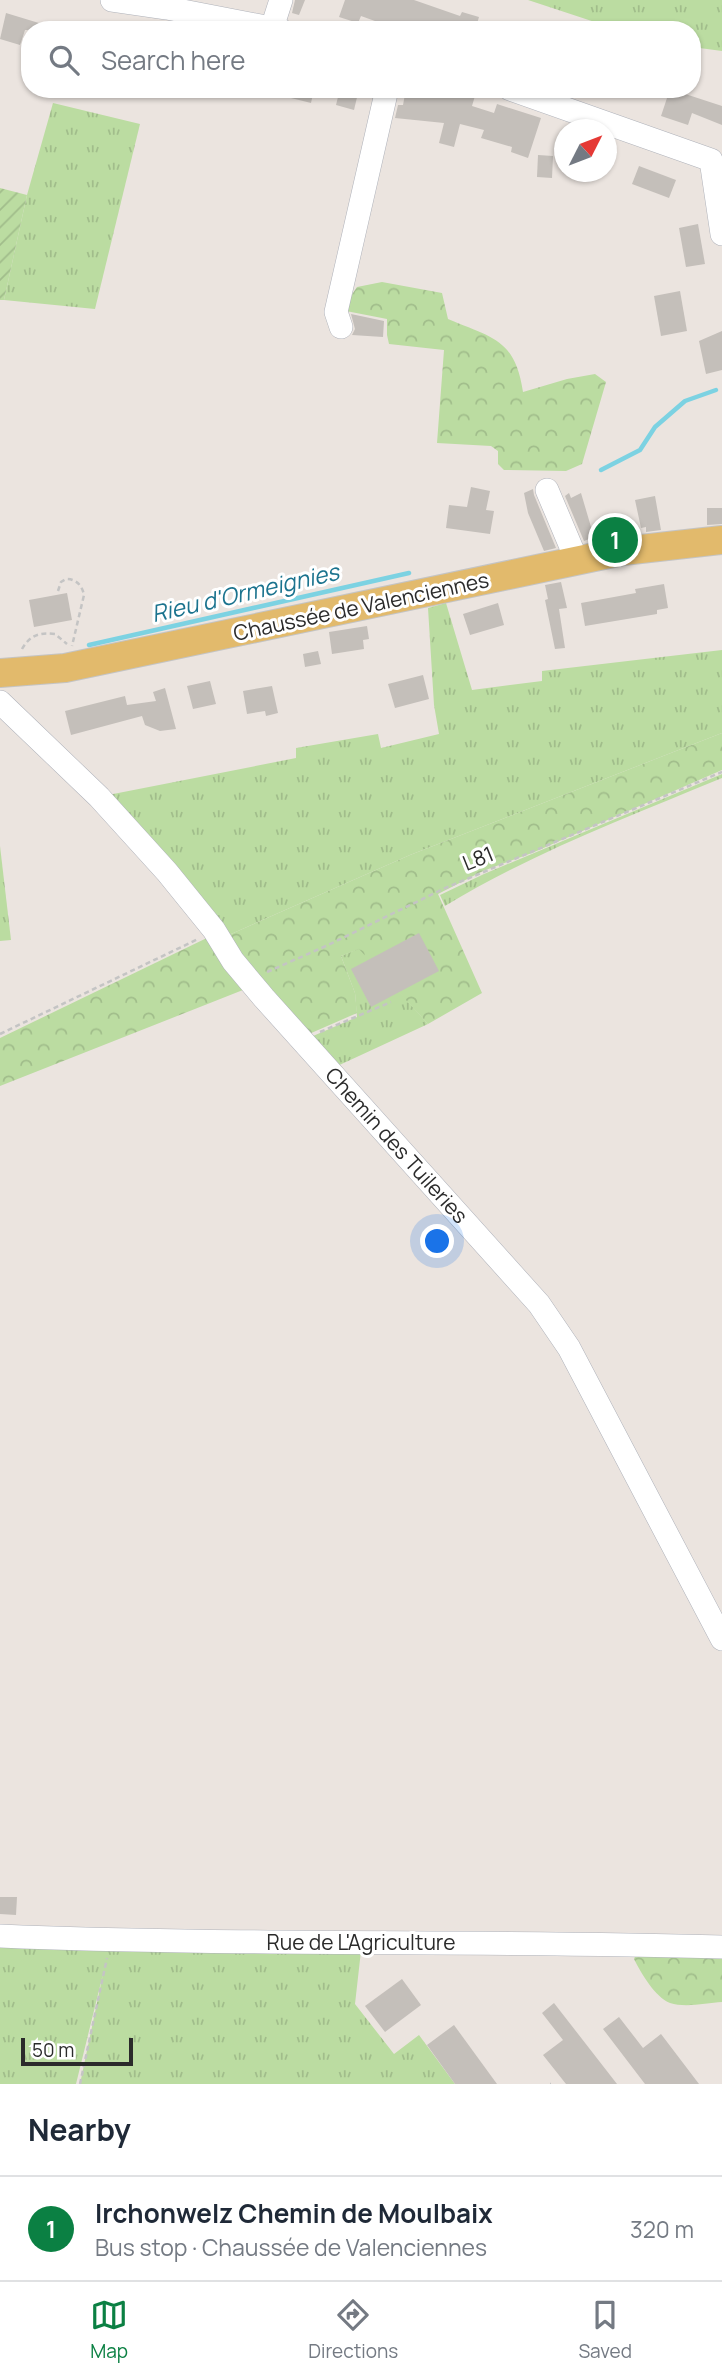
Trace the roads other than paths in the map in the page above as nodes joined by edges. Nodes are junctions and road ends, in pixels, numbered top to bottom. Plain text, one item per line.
1 (112, 0) edge
2 (281, 0) edge
3 (234, 21) edge
4 (277, 21) edge
5 (385, 98) edge
6 (536, 98) edge
7 (716, 161) edge
8 (722, 234) edge
9 (341, 327) dead end
10 (547, 490) dead end
11 (722, 540) edge
12 (577, 561) junction
13 (4, 673) edge
14 (0, 702) edge
15 (722, 1639) edge
16 (0, 1936) edge
17 (722, 1947) edge

1 - 3 street
2 - 4 street
5 - 9 street
6 - 7 street
7 - 8 street
10 - 12 street
11 - 12 main road, Chaussée de Valenciennes
12 - 13 main road, Chaussée de Valenciennes
14 - 15 street, Chemin des Tuileries
16 - 17 street, Rue de L'Agriculture

